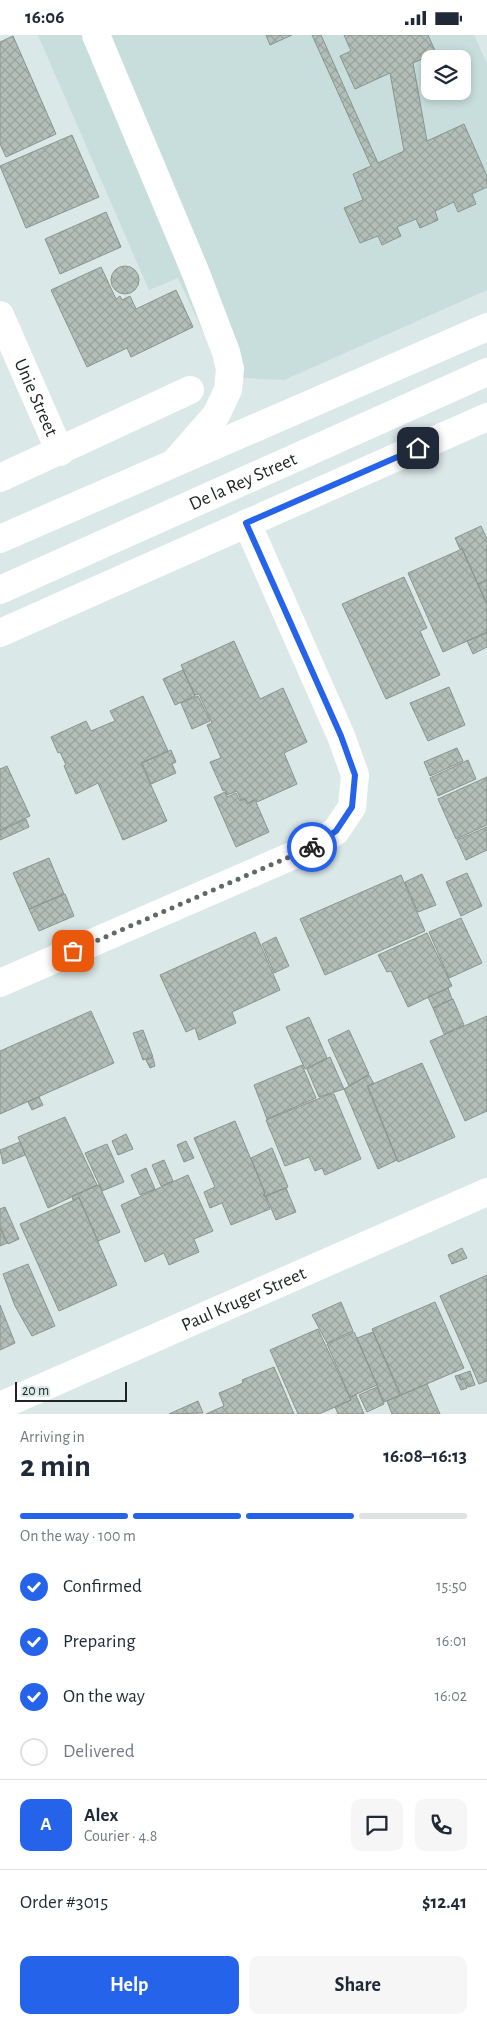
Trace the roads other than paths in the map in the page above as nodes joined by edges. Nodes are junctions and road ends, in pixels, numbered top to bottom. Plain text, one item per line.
1 (96, 35) edge
2 (0, 315) edge
3 (487, 327) edge
4 (487, 372) edge
5 (190, 390) dead end
6 (487, 417) edge
7 (60, 452) junction
8 (175, 462) junction
9 (0, 478) edge
10 (246, 523) junction
11 (0, 539) edge
12 (0, 589) edge
13 (0, 633) edge
14 (0, 983) edge
15 (487, 1192) edge
16 (0, 1406) edge

1 - 8 street
2 - 7 street, Unie Street
3 - 8 street
4 - 12 street, De la Rey Street
5 - 7 street
6 - 10 street
7 - 9 street
8 - 11 street
10 - 13 street
10 - 14 street
15 - 16 street, Paul Kruger Street

